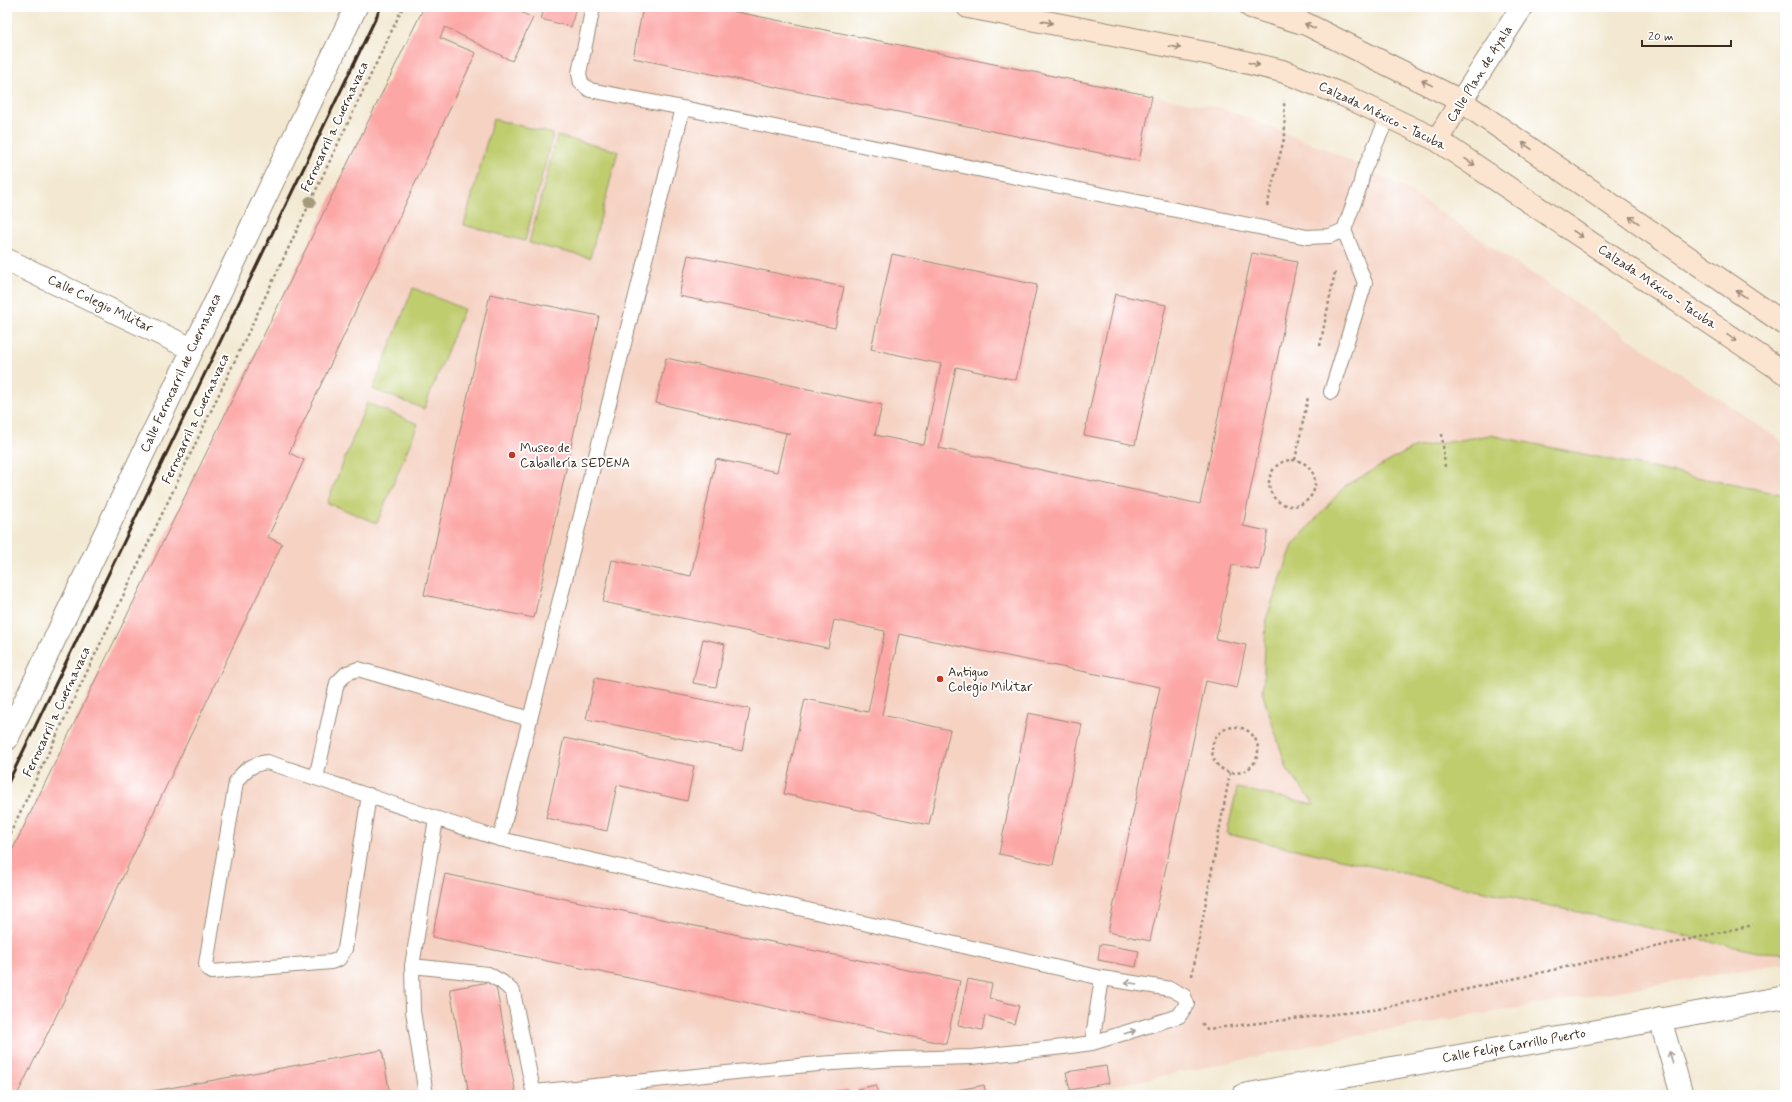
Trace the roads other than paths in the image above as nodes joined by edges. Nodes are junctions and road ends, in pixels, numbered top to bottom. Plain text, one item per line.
1 (356, 7) edge
2 (593, 7) edge
3 (968, 7) edge
4 (1251, 7) edge
5 (1522, 7) edge
6 (1462, 101) junction
7 (683, 108) junction
8 (1388, 117) junction
9 (1437, 140) junction
10 (1344, 230) junction
11 (7, 260) edge
12 (1785, 324) edge
13 (192, 349) junction
14 (1785, 373) edge
15 (1331, 392) dead end
16 (530, 719) junction
17 (7, 739) edge
18 (316, 778) junction
19 (369, 795) junction
20 (436, 819) junction
21 (500, 839) junction
22 (412, 966) junction
23 (1102, 978) junction
24 (1785, 997) edge
25 (1660, 1019) junction
26 (1092, 1043) junction
27 (534, 1094) edge
28 (426, 1095) edge
29 (1243, 1095) edge
30 (1682, 1095) edge

1 - 13 street, Calle Ferrocarril de Cuernavaca
2 - 7 lane
3 -> 8 main road, Calzada México - Tacuba
6 -> 4 main road
5 - 6 street, Calle Plan de Ayala
6 - 9 main road, Calle Plan de Ayala
12 -> 6 main road
7 - 10 lane
7 - 16 lane
8 - 9 main road, Calzada México - Tacuba
8 - 10 lane
9 -> 14 main road, Calzada México - Tacuba
10 - 15 lane
11 - 13 street, Calle Colegio Militar
13 - 17 street, Calle Ferrocarril de Cuernavaca
16 - 18 lane
16 - 21 lane
18 - 19 lane
18 - 19 lane
19 - 20 lane
20 - 21 lane
20 - 22 lane
21 - 23 lane
22 - 27 lane
22 - 28 lane
23 - 26 lane
26 -> 23 lane
24 - 25 street, Calle Felipe Carrillo Puerto
25 - 29 street, Calle Felipe Carrillo Puerto
30 -> 25 street
26 - 27 lane

